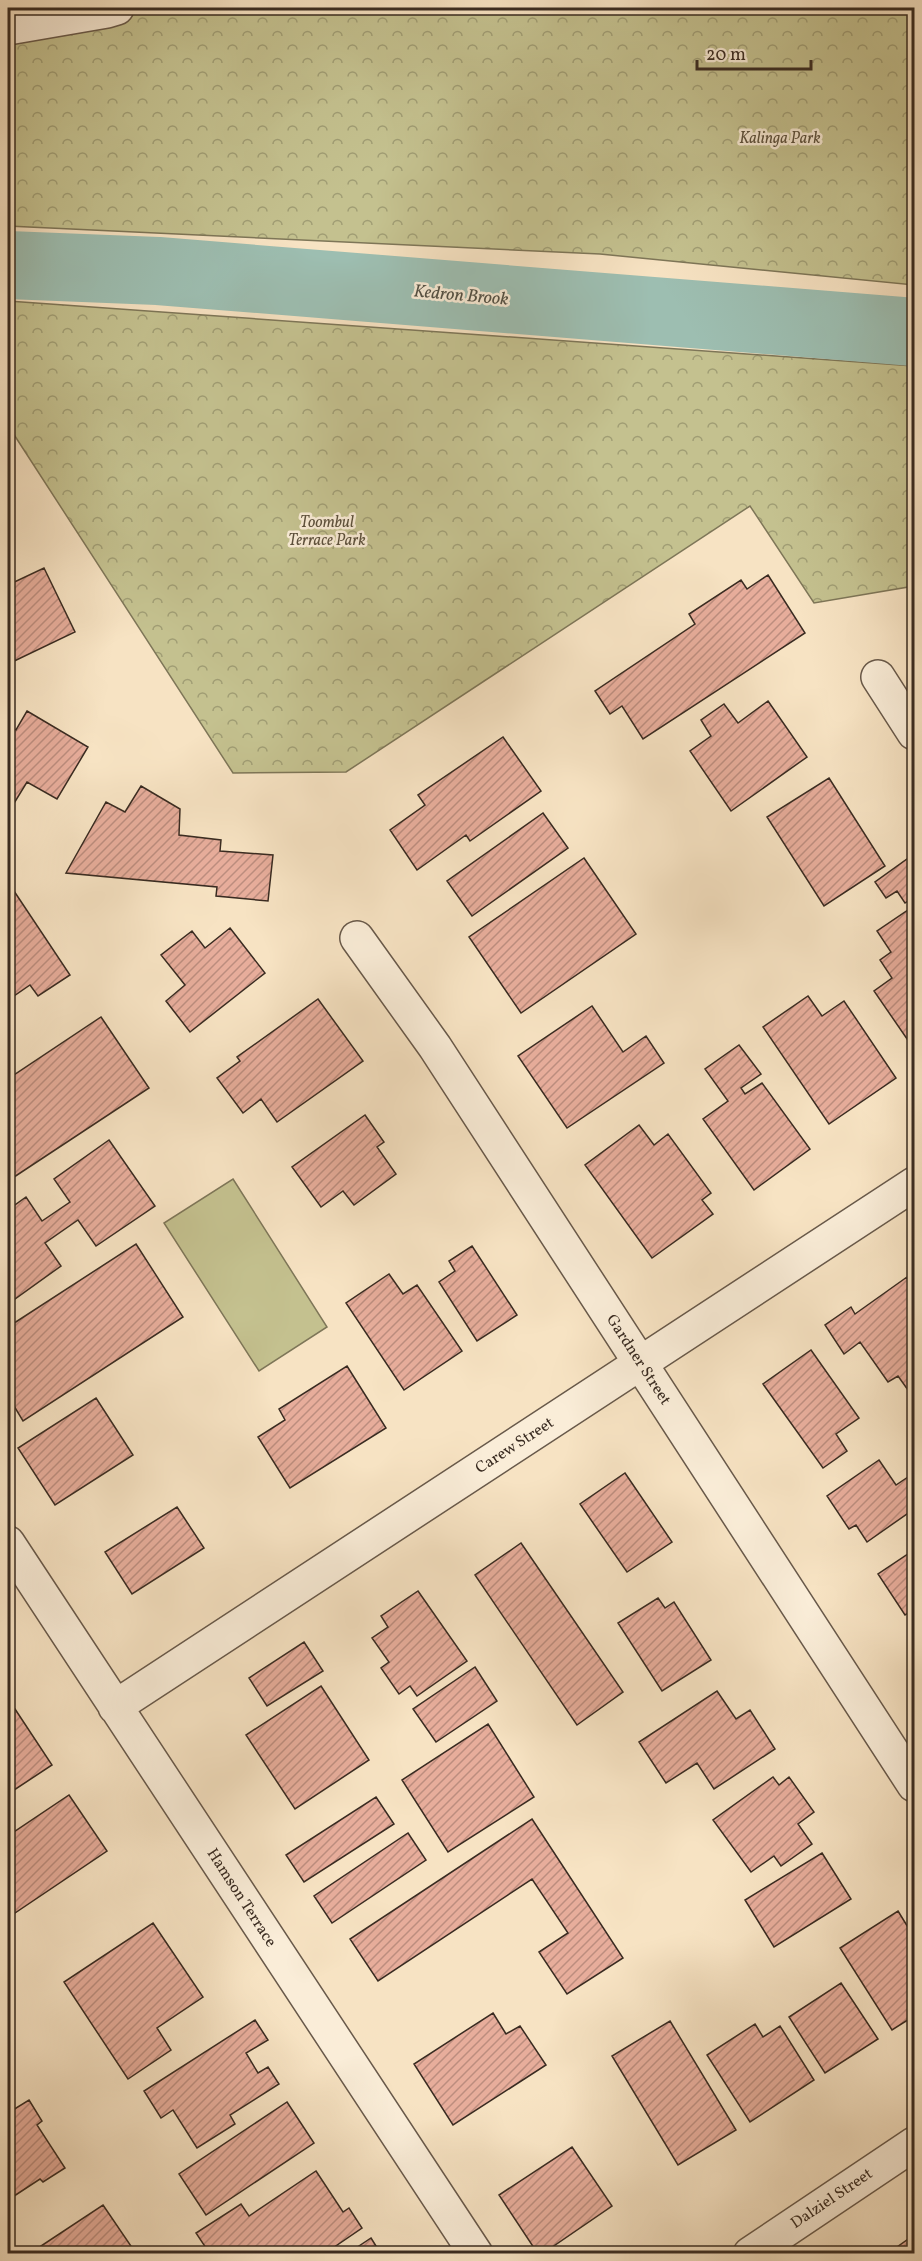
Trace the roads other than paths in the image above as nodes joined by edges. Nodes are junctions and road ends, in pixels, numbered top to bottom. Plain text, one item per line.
1 (117, 8) edge
2 (8, 28) edge
3 (878, 677) dead end
4 (915, 733) edge
5 (357, 938) dead end
6 (915, 1184) edge
7 (640, 1364) junction
8 (8, 1543) edge
9 (115, 1707) junction
10 (915, 1785) edge
11 (915, 2144) edge
12 (476, 2253) edge
13 (750, 2253) edge

1 - 2 street
3 - 4 street
5 - 7 street, Gardner Street
6 - 7 street, Carew Street
7 - 9 street, Carew Street
7 - 10 street, Gardner Street
8 - 9 street, Hamson Terrace
9 - 12 street, Hamson Terrace
11 - 13 street, Dalziel Street

